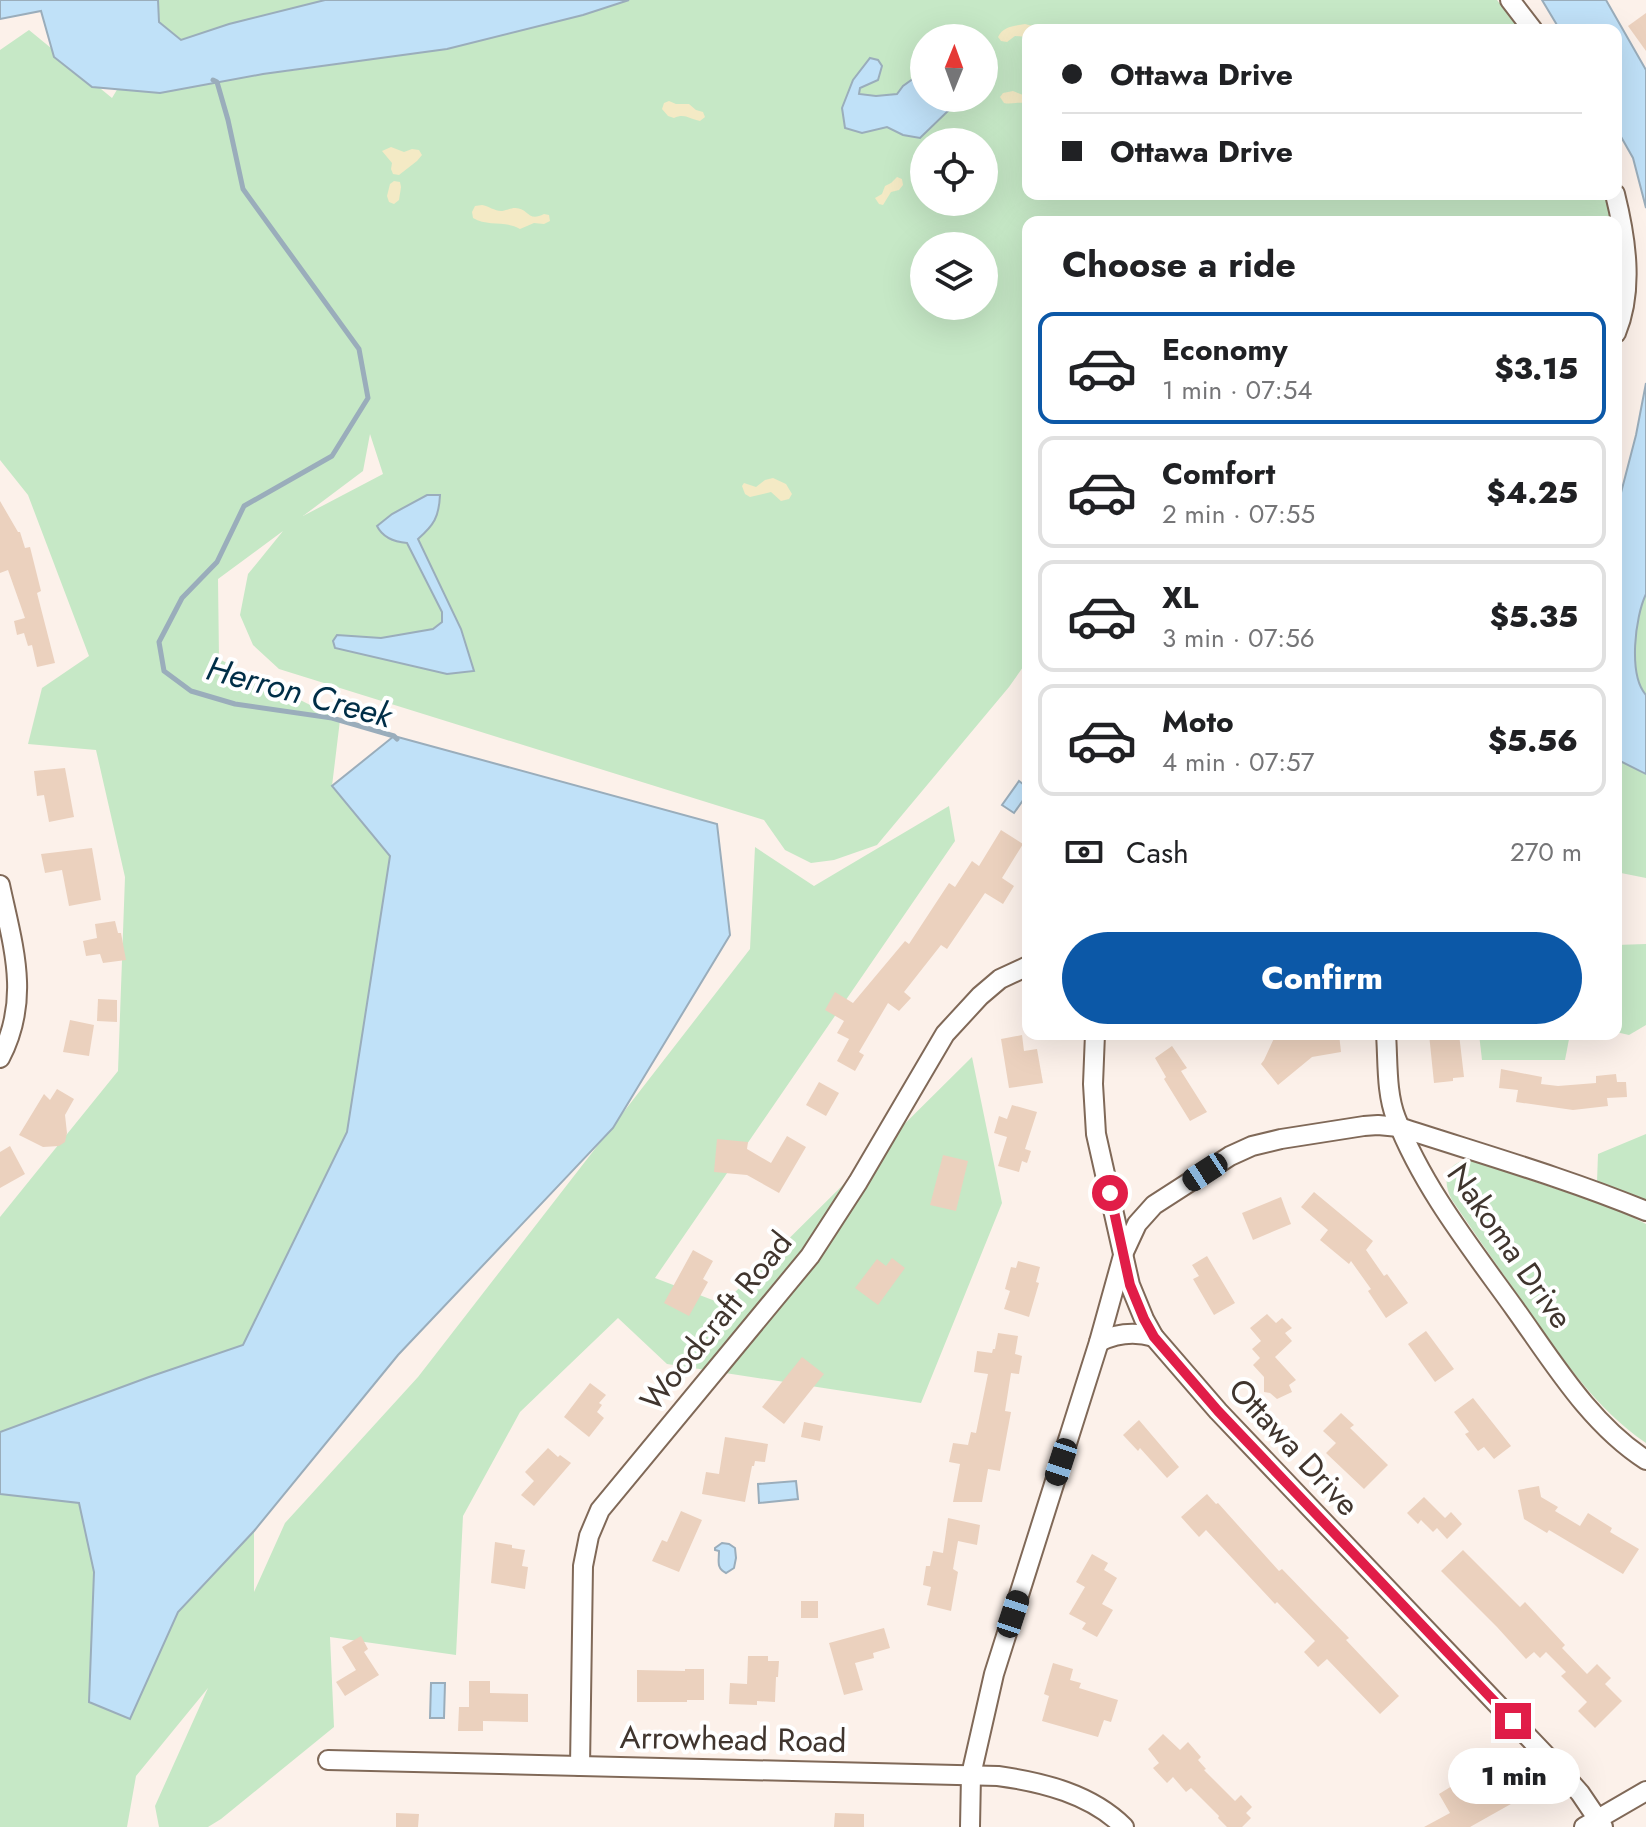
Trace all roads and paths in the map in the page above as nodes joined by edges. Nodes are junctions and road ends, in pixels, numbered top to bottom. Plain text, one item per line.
1 (1510, 0) edge
2 (1528, 24) edge
3 (1622, 229) edge
4 (1622, 316) edge
5 (0, 885) edge
6 (1022, 969) edge
7 (1095, 1040) edge
8 (1386, 1040) edge
9 (0, 1058) edge
10 (1399, 1127) junction
11 (1646, 1211) edge
12 (1124, 1252) junction
13 (1154, 1337) junction
14 (1099, 1342) junction
15 (1646, 1460) edge
16 (328, 1760) dead end
17 (580, 1766) junction
18 (971, 1775) junction
19 (1646, 1791) edge
20 (1595, 1824) edge
21 (970, 1827) edge
22 (1124, 1827) edge

1 - 2 street
3 - 4 street
5 - 9 street
6 - 17 street, Woodcraft Road
7 - 12 street, Ottawa Drive
8 - 10 street, Nakoma Drive
10 - 11 street
10 - 12 street
10 - 15 street, Nakoma Drive
12 - 13 street, Ottawa Drive
12 - 14 street
13 - 14 street
13 - 20 street, Ottawa Drive
14 - 18 street
16 - 17 street, Arrowhead Road
17 - 18 street, Arrowhead Road
18 - 21 street
18 - 22 street, Arrowhead Road
19 - 20 street

